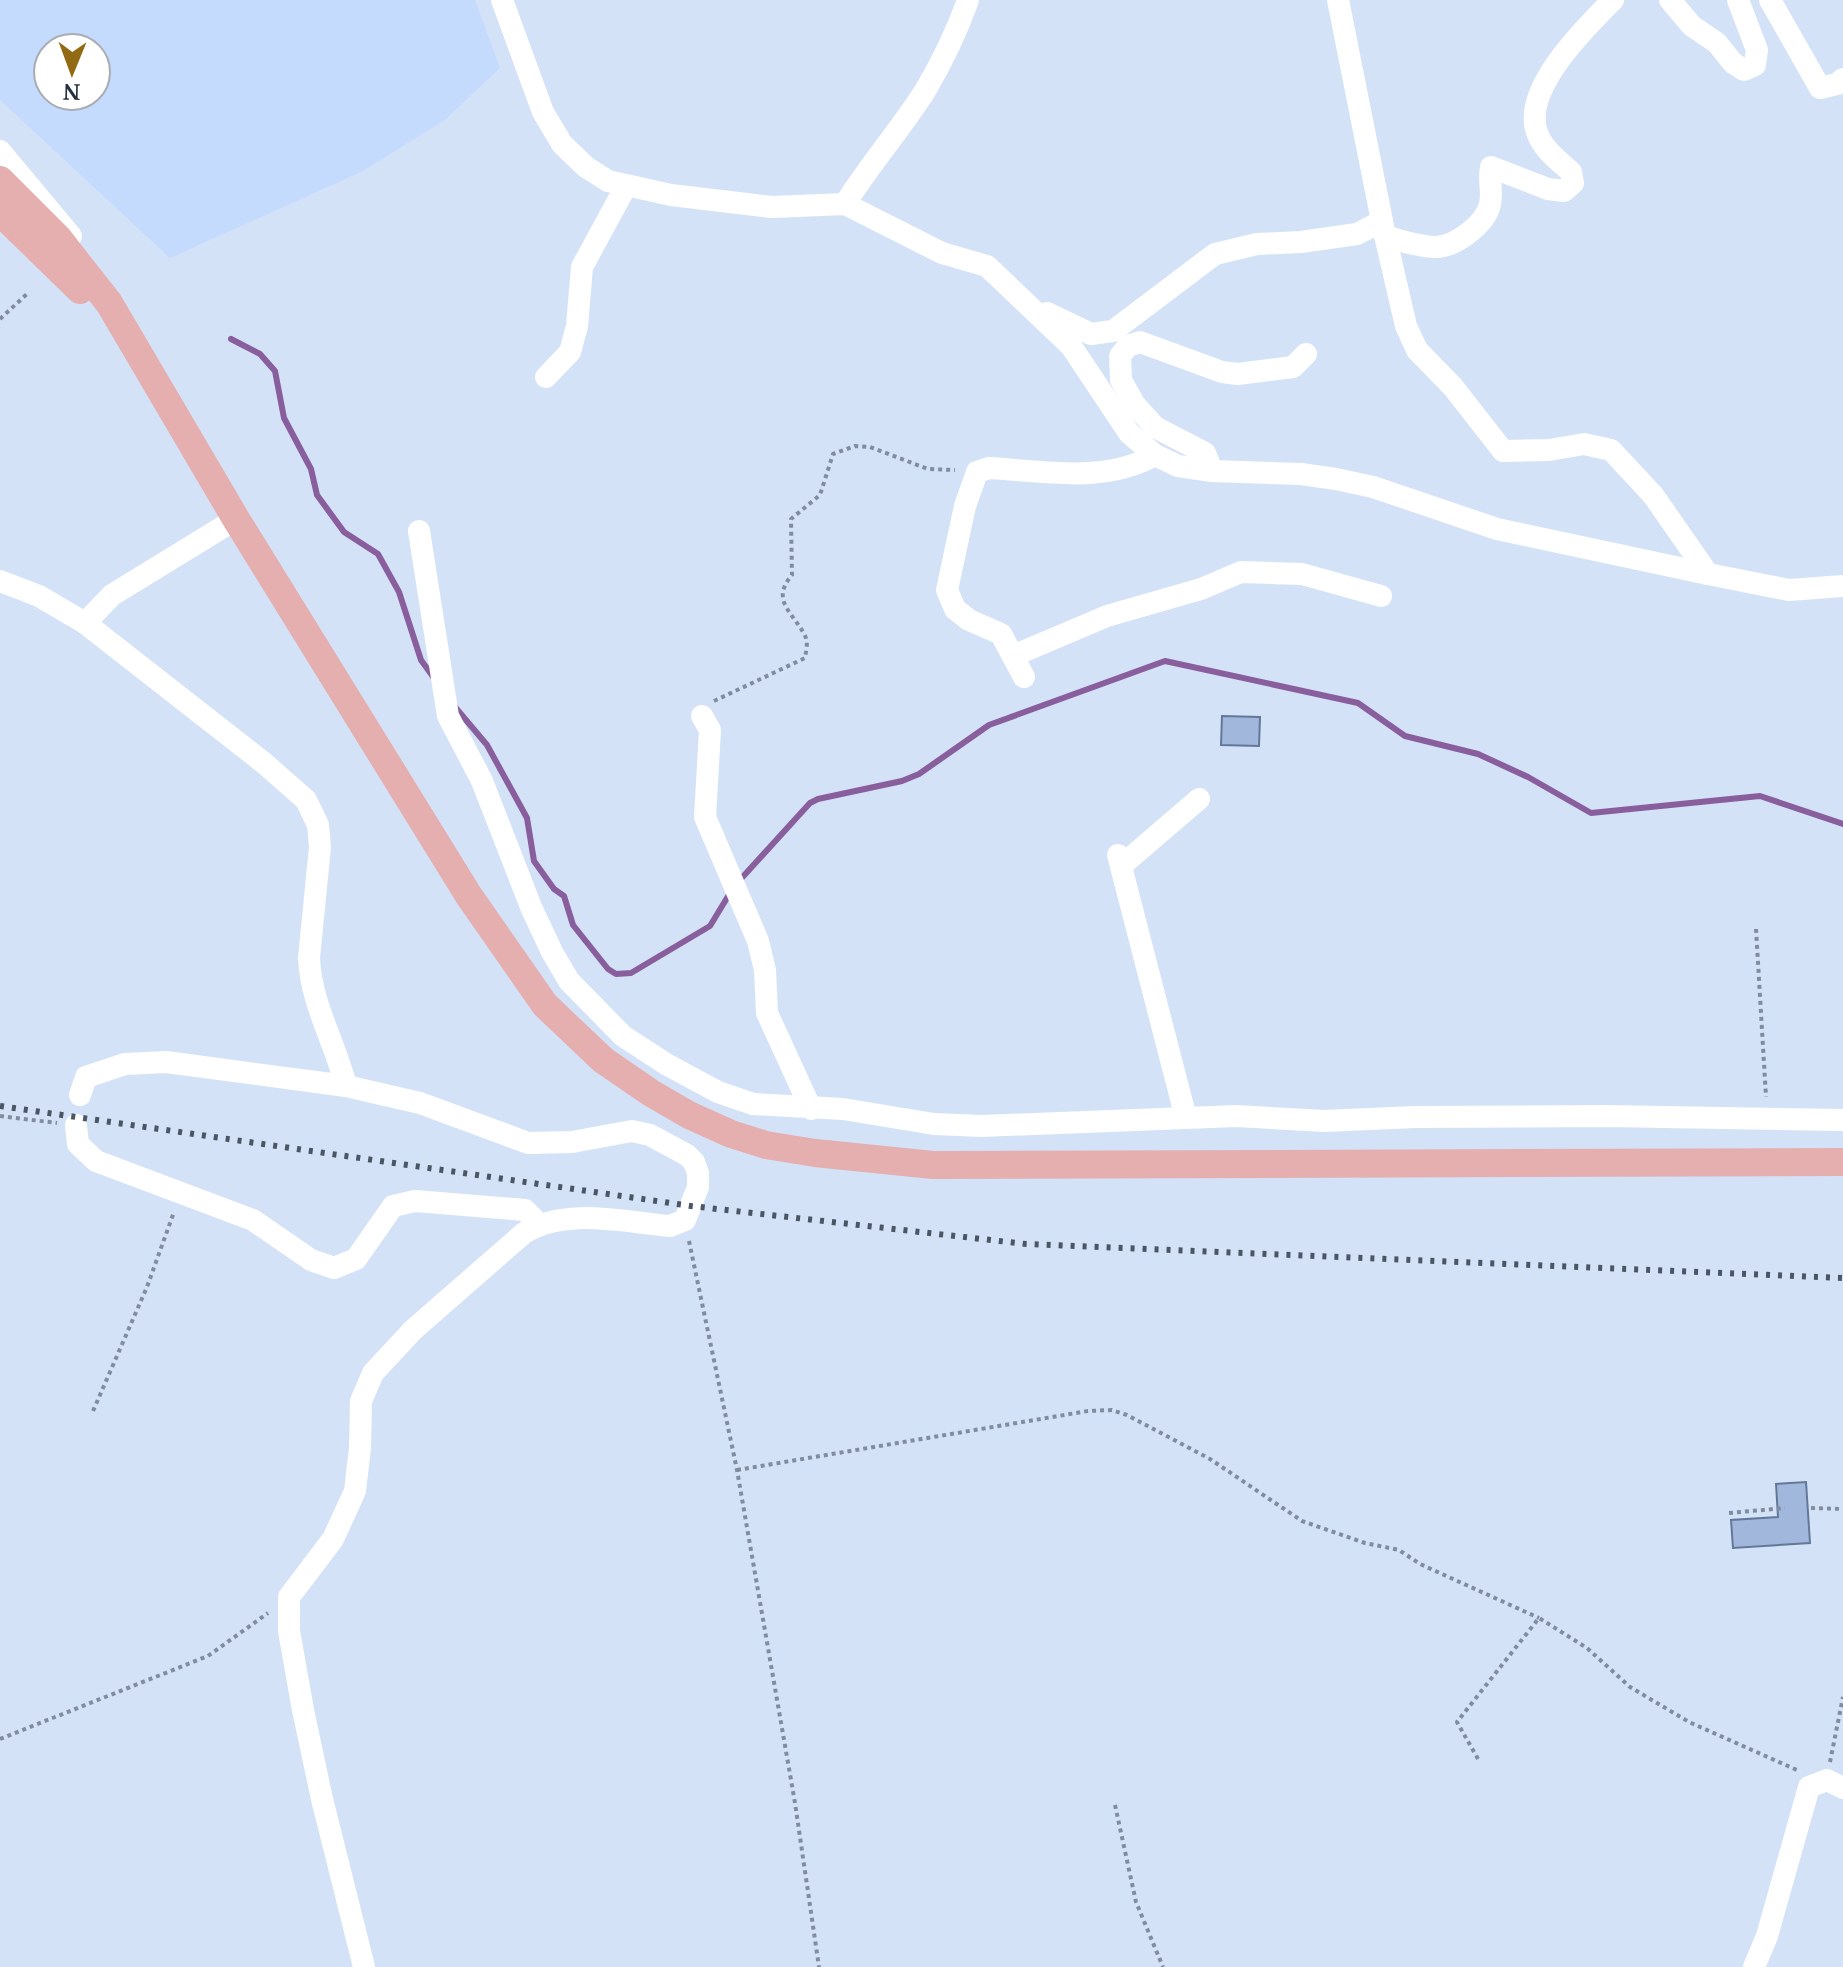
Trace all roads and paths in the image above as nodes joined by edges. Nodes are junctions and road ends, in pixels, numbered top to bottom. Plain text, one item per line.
1 (502, 0) edge
2 (968, 0) edge
3 (1338, 0) edge
4 (1613, 0) edge
5 (1670, 0) edge
6 (1738, 0) edge
7 (1770, 0) edge
8 (1843, 79) edge
9 (0, 151) edge
10 (0, 180) edge
11 (626, 186) junction
12 (0, 196) edge
13 (845, 204) junction
14 (0, 212) edge
15 (1384, 228) junction
16 (28, 293) dead end
17 (96, 298) junction
18 (1033, 309) junction
19 (0, 319) edge
20 (1306, 354) dead end
21 (546, 377) dead end
22 (1155, 455) junction
23 (1212, 471) junction
24 (977, 472) junction
25 (236, 519) junction
26 (419, 531) dead end
27 (1708, 574) junction
28 (0, 581) edge
29 (1843, 586) edge
30 (1381, 596) dead end
31 (85, 623) junction
32 (1013, 656) junction
33 (1024, 677) dead end
34 (702, 716) joint
35 (1199, 799) dead end
36 (1756, 929) dead end
37 (346, 1086) junction
38 (80, 1095) dead end
39 (811, 1109) junction
40 (0, 1116) edge
41 (1186, 1118) junction
42 (1768, 1119) junction
43 (1843, 1120) edge
44 (76, 1125) joint
45 (1843, 1162) edge
46 (182, 1195) junction
47 (685, 1220) junction
48 (539, 1224) junction
49 (93, 1411) dead end
50 (737, 1470) junction
51 (1785, 1508) dead end
52 (1811, 1508) dead end
53 (1843, 1509) edge
54 (1729, 1513) dead end
55 (289, 1597) junction
56 (1539, 1618) junction
57 (1843, 1697) edge
58 (0, 1739) edge
59 (1478, 1759) dead end
60 (1826, 1785) edge
61 (1115, 1805) dead end
62 (364, 1967) edge
63 (819, 1967) edge
64 (1163, 1967) edge
65 (1754, 1967) edge

1 - 11 street
2 - 13 street
3 - 15 street
4 - 15 street
5 - 6 street
7 - 8 street
9 - 17 street
10 - 17 main road
11 - 13 street
11 - 21 street
12 - 17 street
13 - 18 street
14 - 17 main road
15 - 18 street
15 - 27 street
16 - 19 path
17 - 25 main road
18 - 22 street
20 - 23 street
22 - 23 street
22 - 24 street
23 - 27 street
24 - 32 street
24 - 34 path
25 - 31 street
25 - 45 main road
26 - 39 street
27 - 29 street
28 - 31 street
30 - 32 street
31 - 37 street
32 - 33 street
34 - 39 street
35 - 41 street
36 - 42 path
37 - 38 street
37 - 47 street
39 - 41 street
40 - 44 path
41 - 42 street
42 - 43 street
44 - 46 street
46 - 48 street
46 - 49 path
47 - 48 street
47 - 50 path
48 - 55 street
50 - 56 path
50 - 63 path
51 - 54 path
52 - 53 path
55 - 58 path
55 - 62 street
56 - 59 path
56 - 60 path
57 - 60 path
60 - 65 street
61 - 64 path

